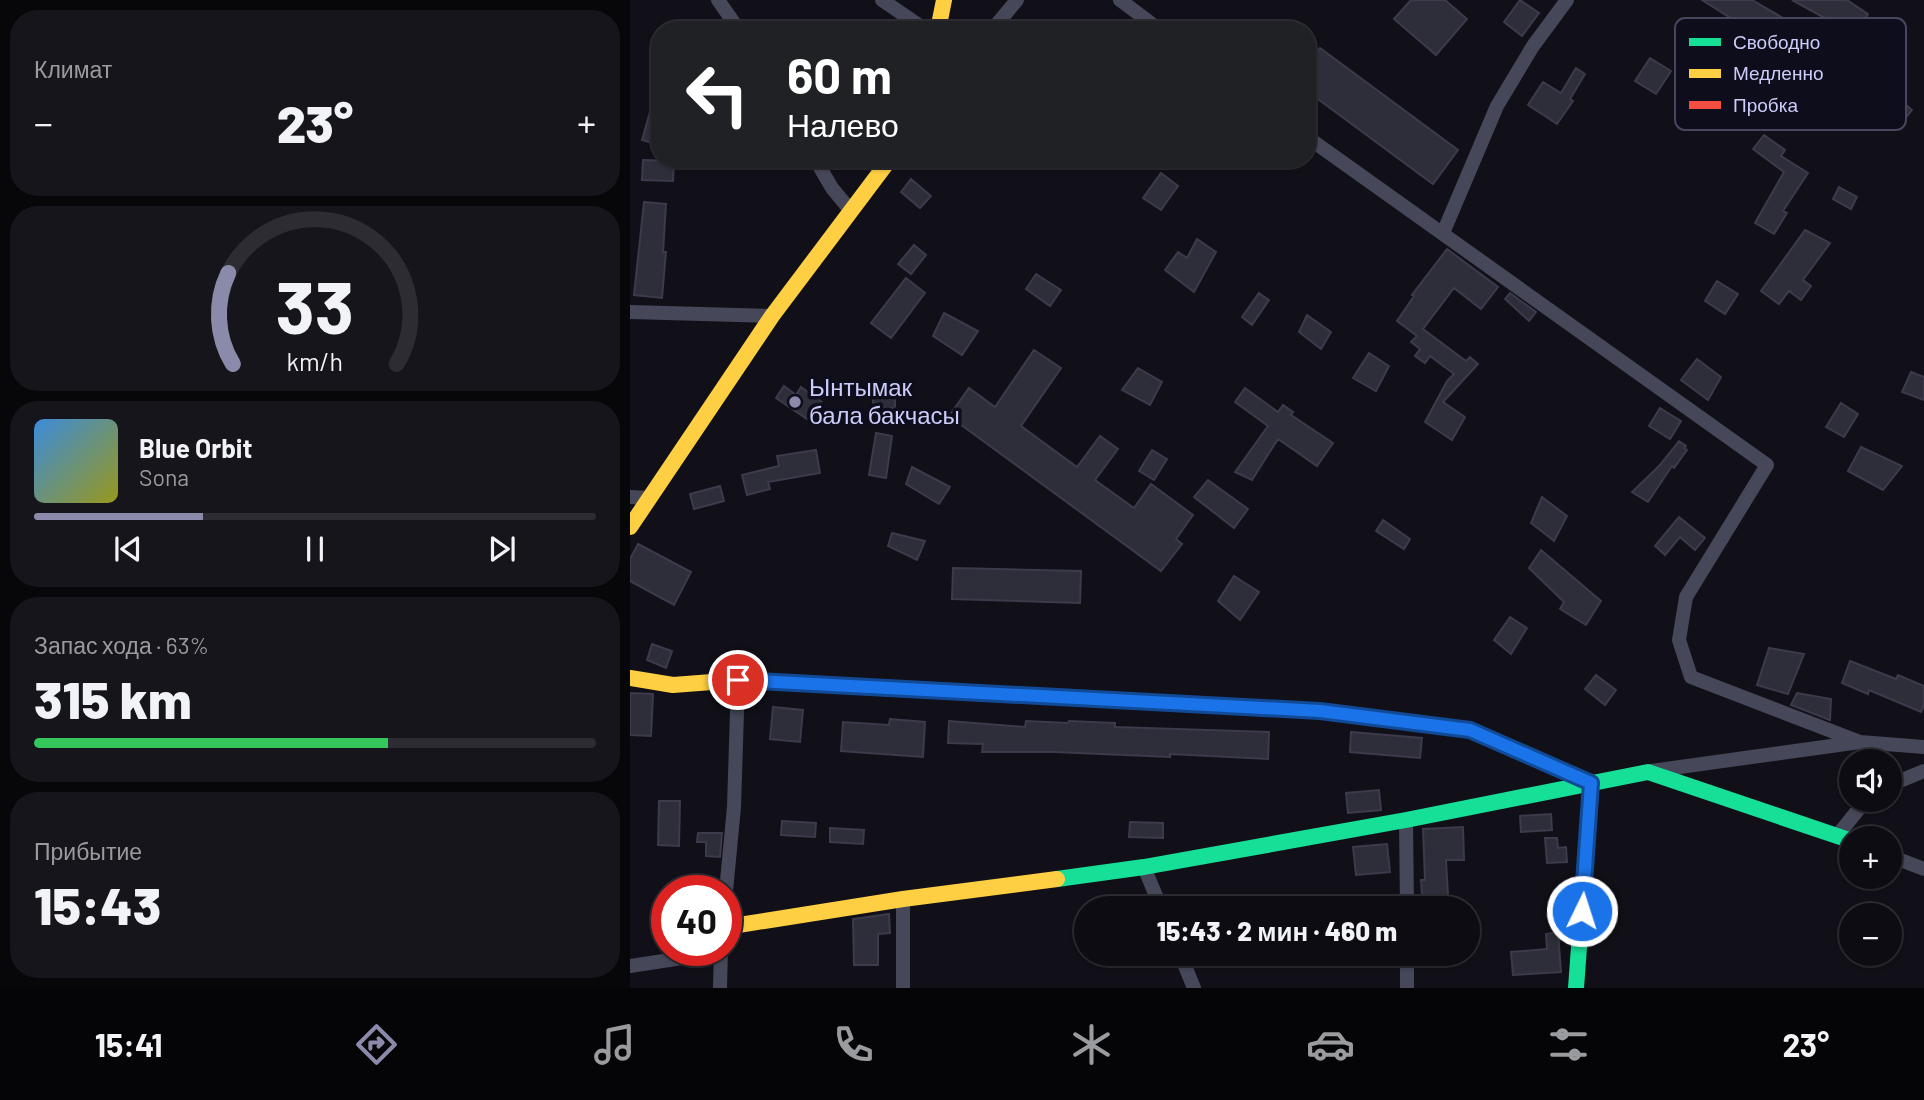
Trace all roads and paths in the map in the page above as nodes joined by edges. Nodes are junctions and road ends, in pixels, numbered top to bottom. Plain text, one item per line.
1 (718, 0) edge
2 (882, 0) edge
3 (944, 0) edge
4 (1017, 0) edge
5 (1120, 0) edge
6 (1567, 0) edge
7 (733, 21) edge
8 (913, 21) edge
9 (940, 21) edge
10 (1000, 21) edge
11 (1148, 21) edge
12 (1316, 143) edge
13 (821, 168) edge
14 (883, 168) edge
15 (851, 211) junction
16 (1443, 233) junction
17 (630, 312) edge
18 (772, 316) junction
19 (630, 497) edge
20 (650, 498) junction
21 (630, 527) edge
22 (630, 678) edge
23 (738, 680) junction
24 (1860, 742) junction
25 (1924, 747) edge
26 (1924, 771) edge
27 (1648, 772) junction
28 (1902, 780) edge
29 (1591, 783) junction
30 (1406, 820) junction
31 (1839, 837) edge
32 (1902, 861) edge
33 (1144, 867) junction
34 (1924, 869) edge
35 (728, 875) edge
36 (1156, 896) edge
37 (1407, 896) edge
38 (903, 899) junction
39 (742, 925) edge
40 (651, 963) edge
41 (630, 966) edge
42 (721, 966) edge
43 (1185, 966) edge
44 (1407, 966) edge
45 (720, 988) edge
46 (903, 988) edge
47 (1194, 988) edge
48 (1407, 988) edge
49 (1577, 988) edge

1 - 7 street
2 - 8 street
3 - 9 street
4 - 10 street
5 - 11 street
6 - 16 street
12 - 16 street
13 - 15 street
14 - 15 street
15 - 18 street
16 - 24 street
17 - 18 street
18 - 20 street
19 - 20 street
20 - 21 street
22 - 23 street
23 - 29 street
23 - 35 street
24 - 25 street
24 - 27 street
26 - 28 street
27 - 29 street
27 - 31 street
29 - 30 street
29 - 49 street
30 - 33 street
30 - 37 street
32 - 34 street
33 - 36 street
33 - 38 street
38 - 39 street
38 - 46 street
40 - 41 street
42 - 45 street
43 - 47 street
44 - 48 street

